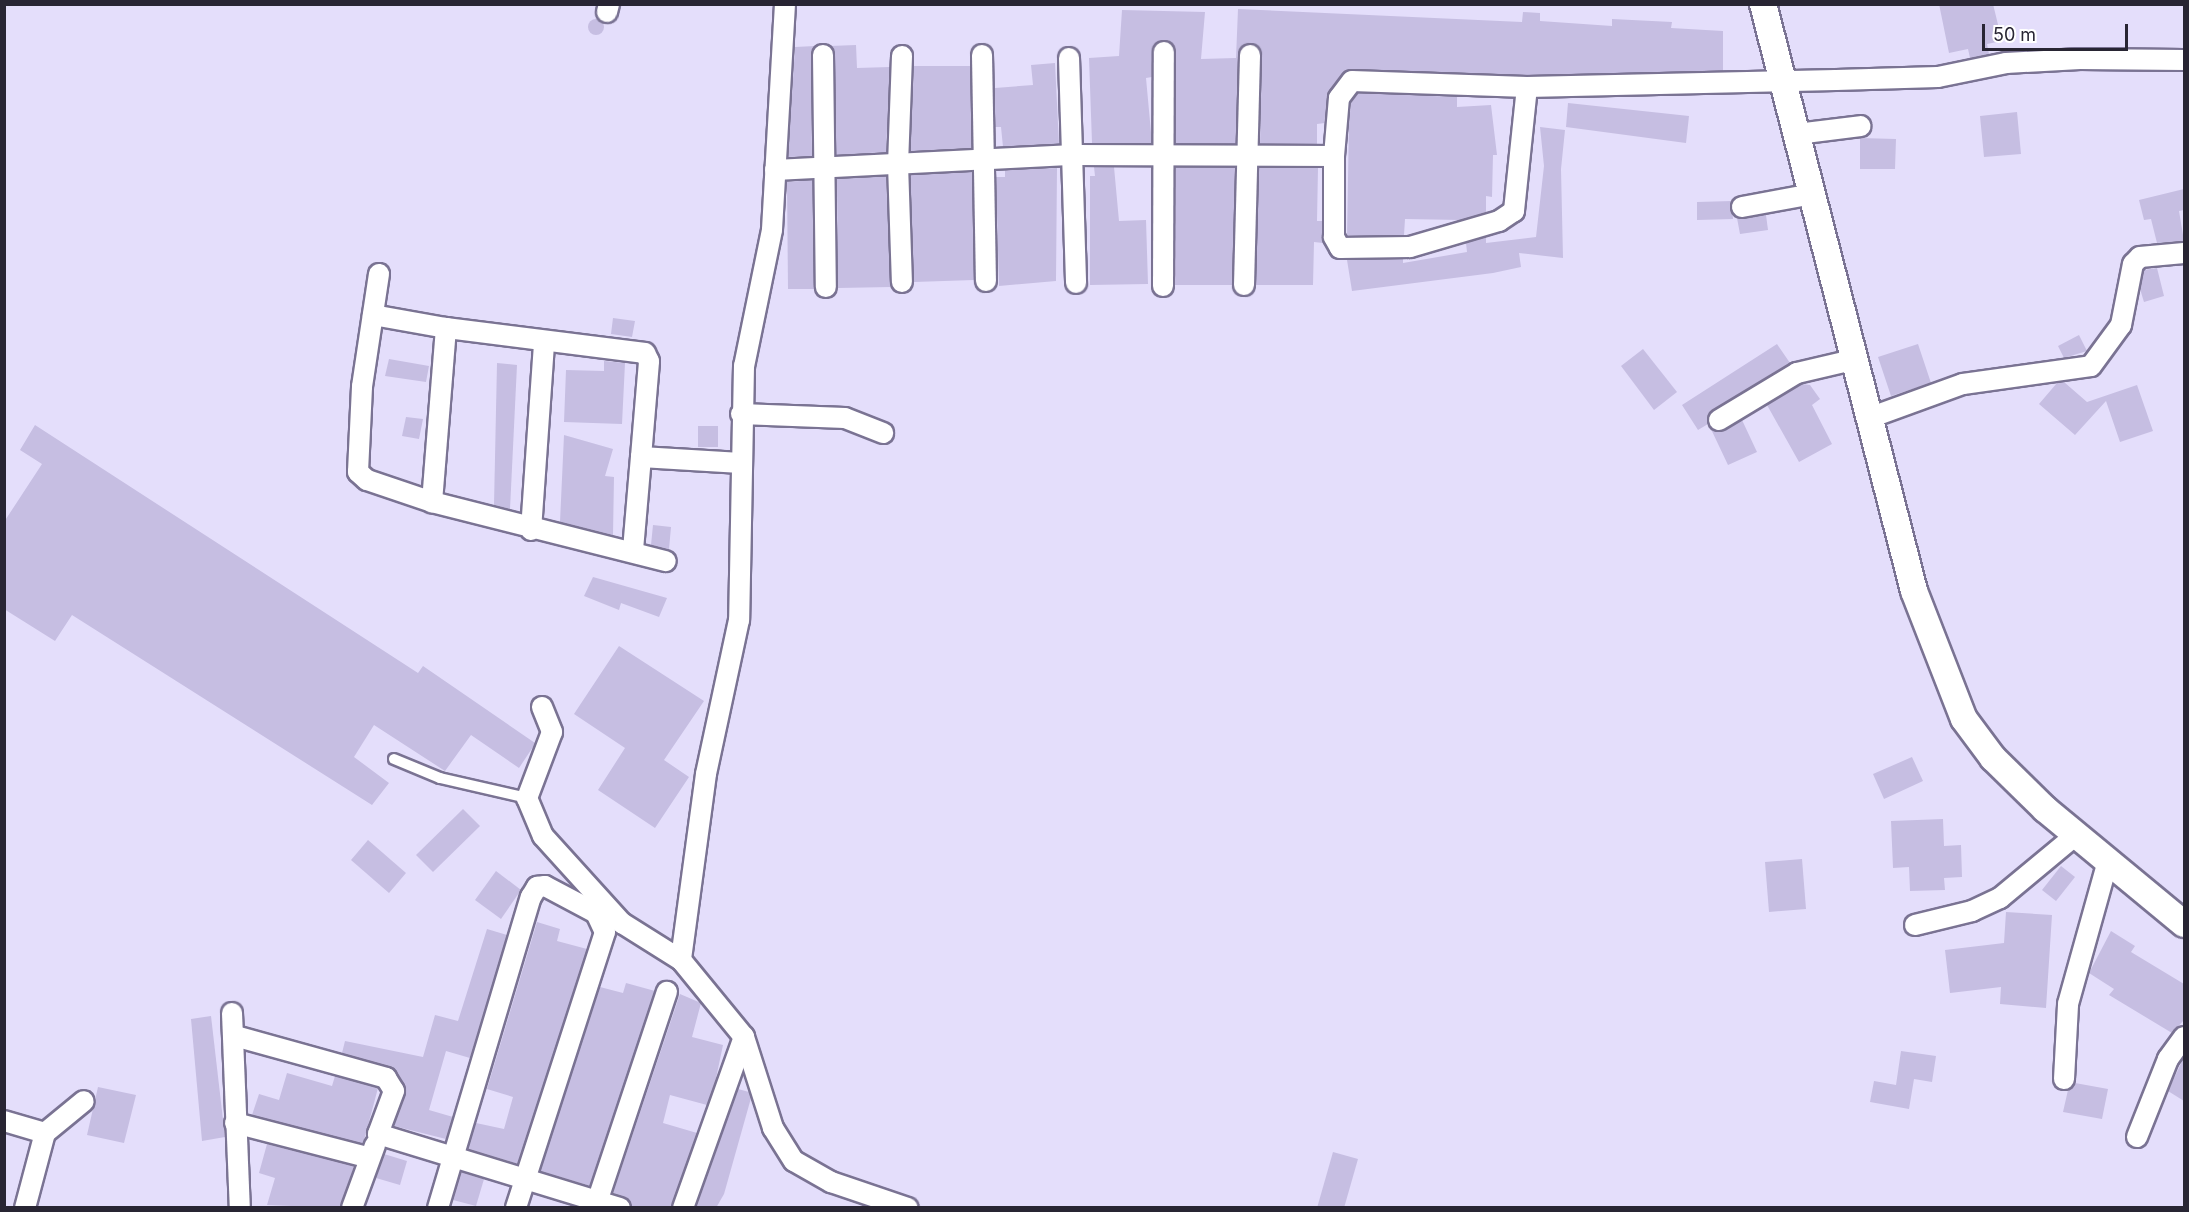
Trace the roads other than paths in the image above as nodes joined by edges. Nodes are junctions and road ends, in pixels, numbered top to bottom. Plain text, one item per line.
1 (785, 4) edge
2 (1763, 4) edge
3 (1164, 52) dead end
4 (823, 55) dead end
5 (982, 55) dead end
6 (1250, 55) dead end
7 (902, 56) dead end
8 (1069, 58) dead end
9 (2184, 60) edge
10 (1785, 81) junction
11 (1527, 87) junction
12 (1861, 126) dead end
13 (1797, 135) junction
14 (1074, 155) junction
15 (1245, 155) junction
16 (1161, 156) junction
17 (1334, 156) junction
18 (983, 160) junction
19 (898, 164) junction
20 (822, 168) junction
21 (775, 170) junction
22 (1812, 194) junction
23 (1742, 207) dead end
24 (2184, 253) edge
25 (379, 274) dead end
26 (986, 281) dead end
27 (902, 282) dead end
28 (1076, 283) dead end
29 (1244, 285) dead end
30 (1163, 286) dead end
31 (826, 287) dead end
32 (373, 315) junction
33 (446, 328) junction
34 (544, 343) junction
35 (1852, 360) junction
36 (741, 414) junction
37 (1869, 418) junction
38 (1719, 420) dead end
39 (884, 434) dead end
40 (641, 457) junction
41 (741, 464) junction
42 (432, 502) junction
43 (531, 530) junction
44 (633, 550) junction
45 (666, 561) dead end
46 (542, 707) dead end
47 (394, 759) dead end
48 (527, 798) junction
49 (2077, 834) junction
50 (2108, 861) junction
51 (2184, 924) edge
52 (1915, 925) dead end
53 (681, 960) junction
54 (668, 992) dead end
55 (232, 1012) dead end
56 (236, 1036) junction
57 (744, 1037) junction
58 (2184, 1037) edge
59 (2064, 1079) dead end
60 (84, 1101) dead end
61 (4, 1121) edge
62 (235, 1123) junction
63 (45, 1133) junction
64 (378, 1134) junction
65 (2137, 1137) dead end
66 (370, 1158) junction
67 (453, 1159) junction
68 (525, 1180) junction
69 (597, 1203) edge
70 (26, 1208) edge
71 (240, 1208) edge
72 (352, 1208) edge
73 (438, 1208) edge
74 (516, 1208) edge
75 (621, 1208) edge
76 (683, 1208) edge
77 (908, 1208) edge

1 - 21 street
2 - 10 street
3 - 16 street
4 - 20 street
5 - 18 street
6 - 15 street
7 - 19 street
8 - 14 street
9 - 10 street
10 - 11 street
10 - 13 street
11 - 17 street
11 - 17 street
12 - 13 street
13 - 22 street
14 - 16 street
14 - 18 street
14 - 28 street
15 - 16 street
15 - 17 street
15 - 29 street
16 - 30 street
18 - 19 street
18 - 26 street
19 - 20 street
19 - 27 street
20 - 21 street
20 - 31 street
21 - 36 street
22 - 23 street
22 - 35 street
24 - 37 street
25 - 32 street
32 - 33 street
32 - 42 street
33 - 34 street
33 - 42 street
34 - 40 street
34 - 43 street
35 - 37 street
35 - 38 street
36 - 39 street
36 - 41 street
37 - 49 street
40 - 41 street
40 - 44 street
41 - 53 street
42 - 43 street
43 - 44 street
44 - 45 street
46 - 48 street
47 - 48 lane
48 - 53 street
49 - 50 street
49 - 52 street
50 - 51 street
50 - 59 street
53 - 57 street
54 - 69 street
55 - 56 street
56 - 62 street
56 - 64 street
57 - 76 street
57 - 77 street
58 - 65 street
60 - 63 street
61 - 63 street
62 - 66 street
62 - 71 street
63 - 70 street
64 - 66 street
64 - 67 street
66 - 72 street
67 - 68 street
67 - 68 street
67 - 73 street
68 - 69 street
68 - 74 street
69 - 75 street

